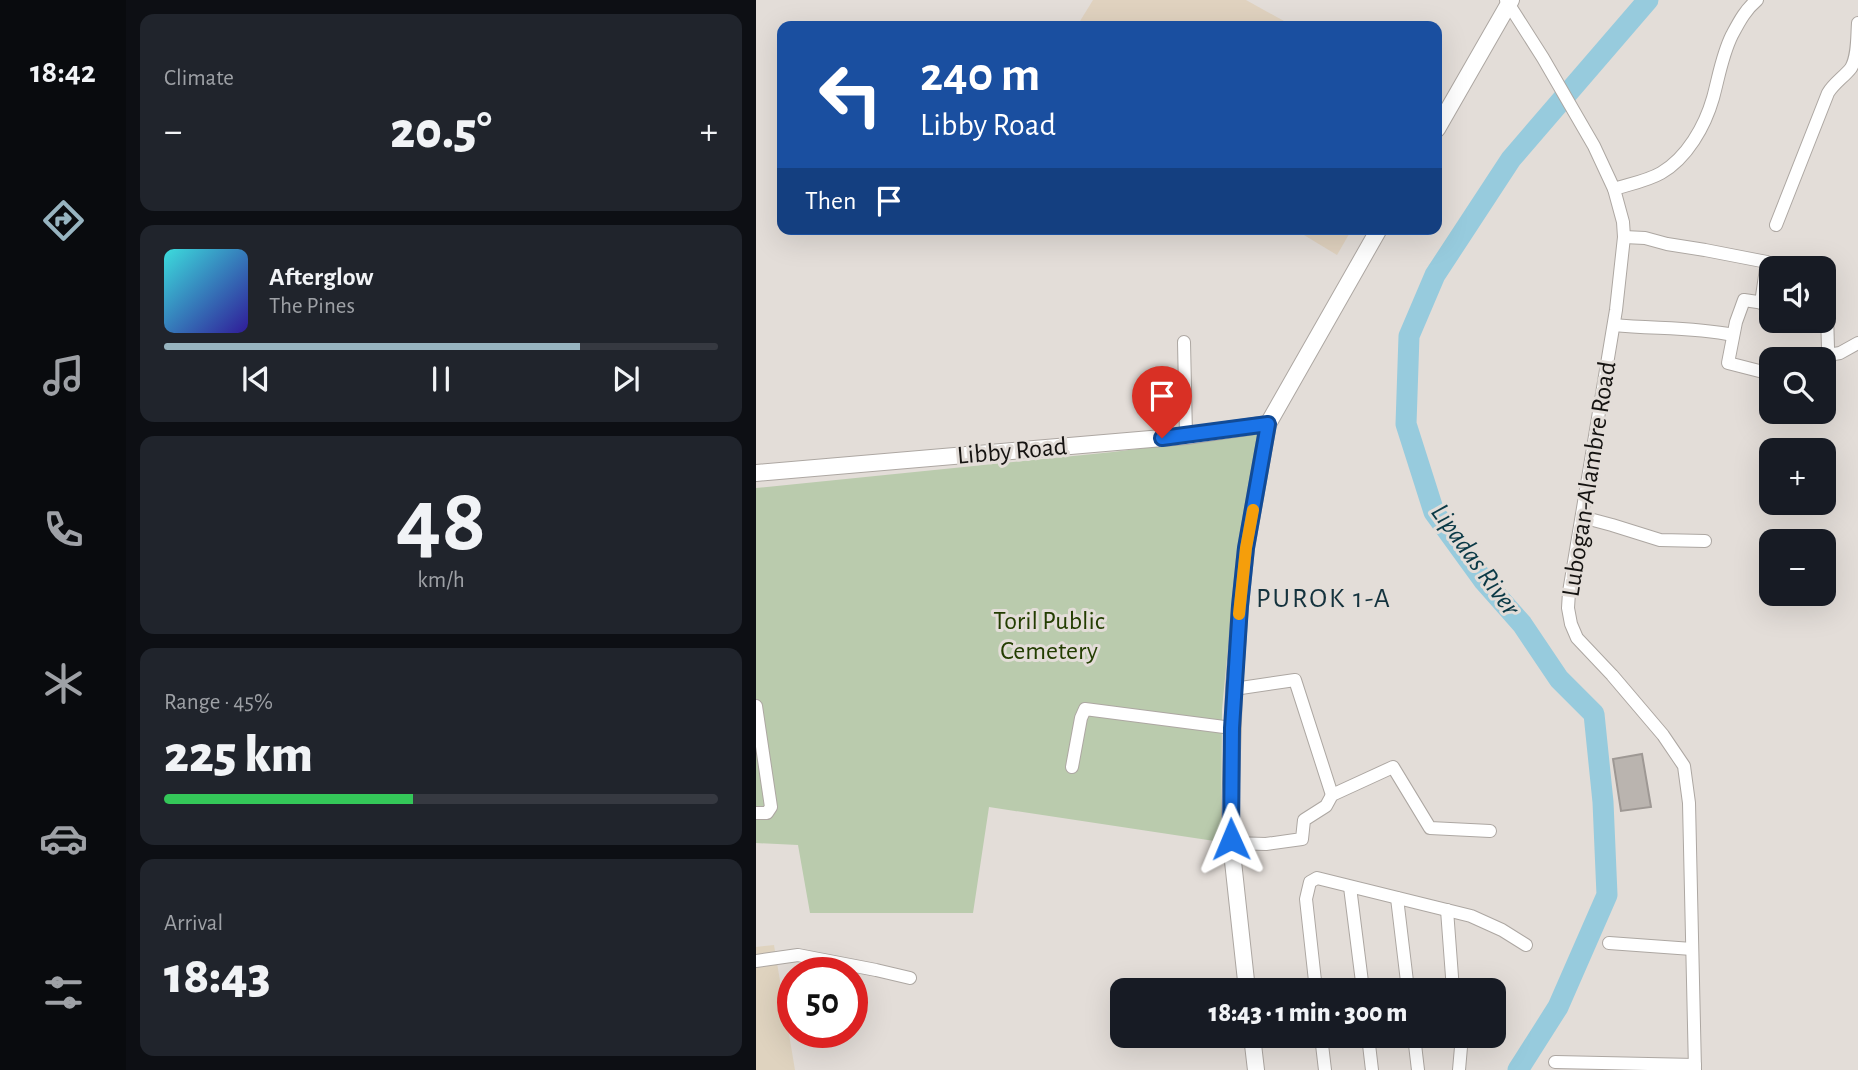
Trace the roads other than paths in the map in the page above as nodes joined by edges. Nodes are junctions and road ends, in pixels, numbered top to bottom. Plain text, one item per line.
1 (1509, 1) edge
2 (1751, 2) edge
3 (1858, 23) edge
4 (1442, 121) edge
5 (1615, 188) junction
6 (1776, 225) dead end
7 (1377, 235) edge
8 (1624, 237) junction
9 (1759, 260) edge
10 (1759, 302) edge
11 (1614, 325) junction
12 (1733, 335) junction
13 (1184, 342) dead end
14 (1858, 343) edge
15 (1836, 354) edge
16 (1759, 371) edge
17 (1268, 424) junction
18 (1186, 436) junction
19 (756, 473) edge
20 (1582, 517) junction
21 (1705, 541) dead end
22 (1234, 689) junction
23 (756, 706) edge
24 (1232, 728) junction
25 (1072, 767) dead end
26 (1332, 795) junction
27 (756, 813) edge
28 (1490, 831) dead end
29 (1231, 843) junction
30 (1350, 887) junction
31 (1397, 898) junction
32 (1447, 910) junction
33 (1609, 943) dead end
34 (1526, 945) dead end
35 (1692, 949) junction
36 (756, 961) edge
37 (910, 978) dead end
38 (1246, 978) edge
39 (1315, 978) edge
40 (1361, 978) edge
41 (1407, 978) edge
42 (1452, 978) edge
43 (1253, 1048) edge
44 (1322, 1048) edge
45 (1369, 1048) edge
46 (1415, 1048) edge
47 (1459, 1048) edge
48 (1555, 1062) dead end
49 (1695, 1068) edge
50 (1256, 1070) edge
51 (1325, 1070) edge
52 (1372, 1070) edge
53 (1418, 1070) edge
54 (1460, 1070) edge

1 - 4 main road
1 - 5 street, Lubogan-Alambre Road
2 - 5 street
3 - 6 street
5 - 8 street, Lubogan-Alambre Road
7 - 17 main road
8 - 9 street
8 - 11 street, Lubogan-Alambre Road
10 - 12 street
11 - 12 street
11 - 20 street, Lubogan-Alambre Road
12 - 16 street
13 - 18 street
14 - 15 street
17 - 18 main road, Libby Road
17 - 22 main road
18 - 19 main road, Libby Road
20 - 21 street
20 - 35 street, Lubogan-Alambre Road
22 - 24 main road
22 - 26 street
23 - 27 street
24 - 25 street
24 - 29 main road
26 - 28 street
26 - 29 street
29 - 38 main road
30 - 31 street
30 - 39 street
30 - 40 street
31 - 32 street
31 - 41 street
32 - 34 street
32 - 42 street
33 - 35 street
35 - 49 street, Lubogan-Alambre Road
36 - 37 street
43 - 50 main road
44 - 51 street
45 - 52 street
46 - 53 street
47 - 54 street
48 - 49 street

